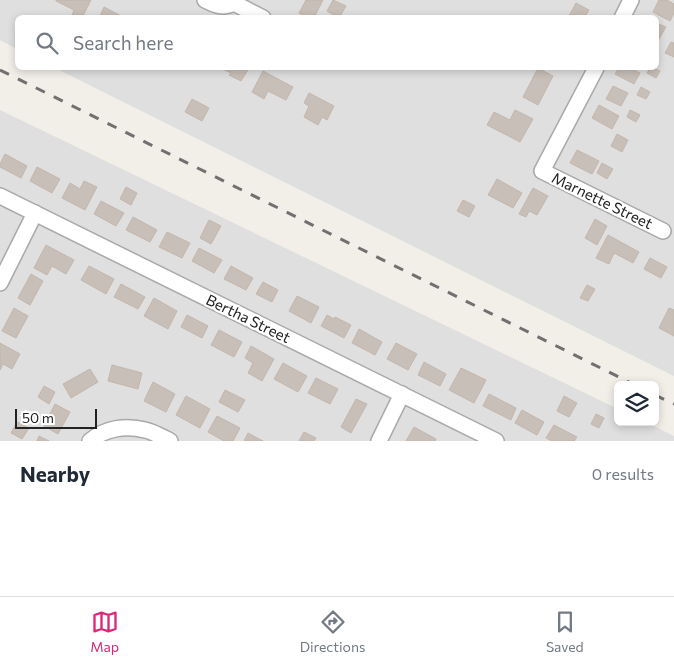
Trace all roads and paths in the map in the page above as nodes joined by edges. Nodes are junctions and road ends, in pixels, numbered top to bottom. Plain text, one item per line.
1 (204, 0) edge
2 (631, 0) edge
3 (235, 2) edge
4 (258, 15) edge
5 (624, 15) edge
6 (595, 70) edge
7 (0, 196) edge
8 (35, 213) junction
9 (663, 231) dead end
10 (0, 283) edge
11 (402, 394) junction
12 (90, 441) edge
13 (170, 441) edge
14 (378, 441) edge
15 (496, 441) edge

1 - 3 street
2 - 5 street
3 - 4 street
6 - 9 street, Marnette Street
7 - 8 street, Bertha Street
8 - 10 street
8 - 11 street, Bertha Street
11 - 14 street
11 - 15 street, Bertha Street
12 - 13 street

